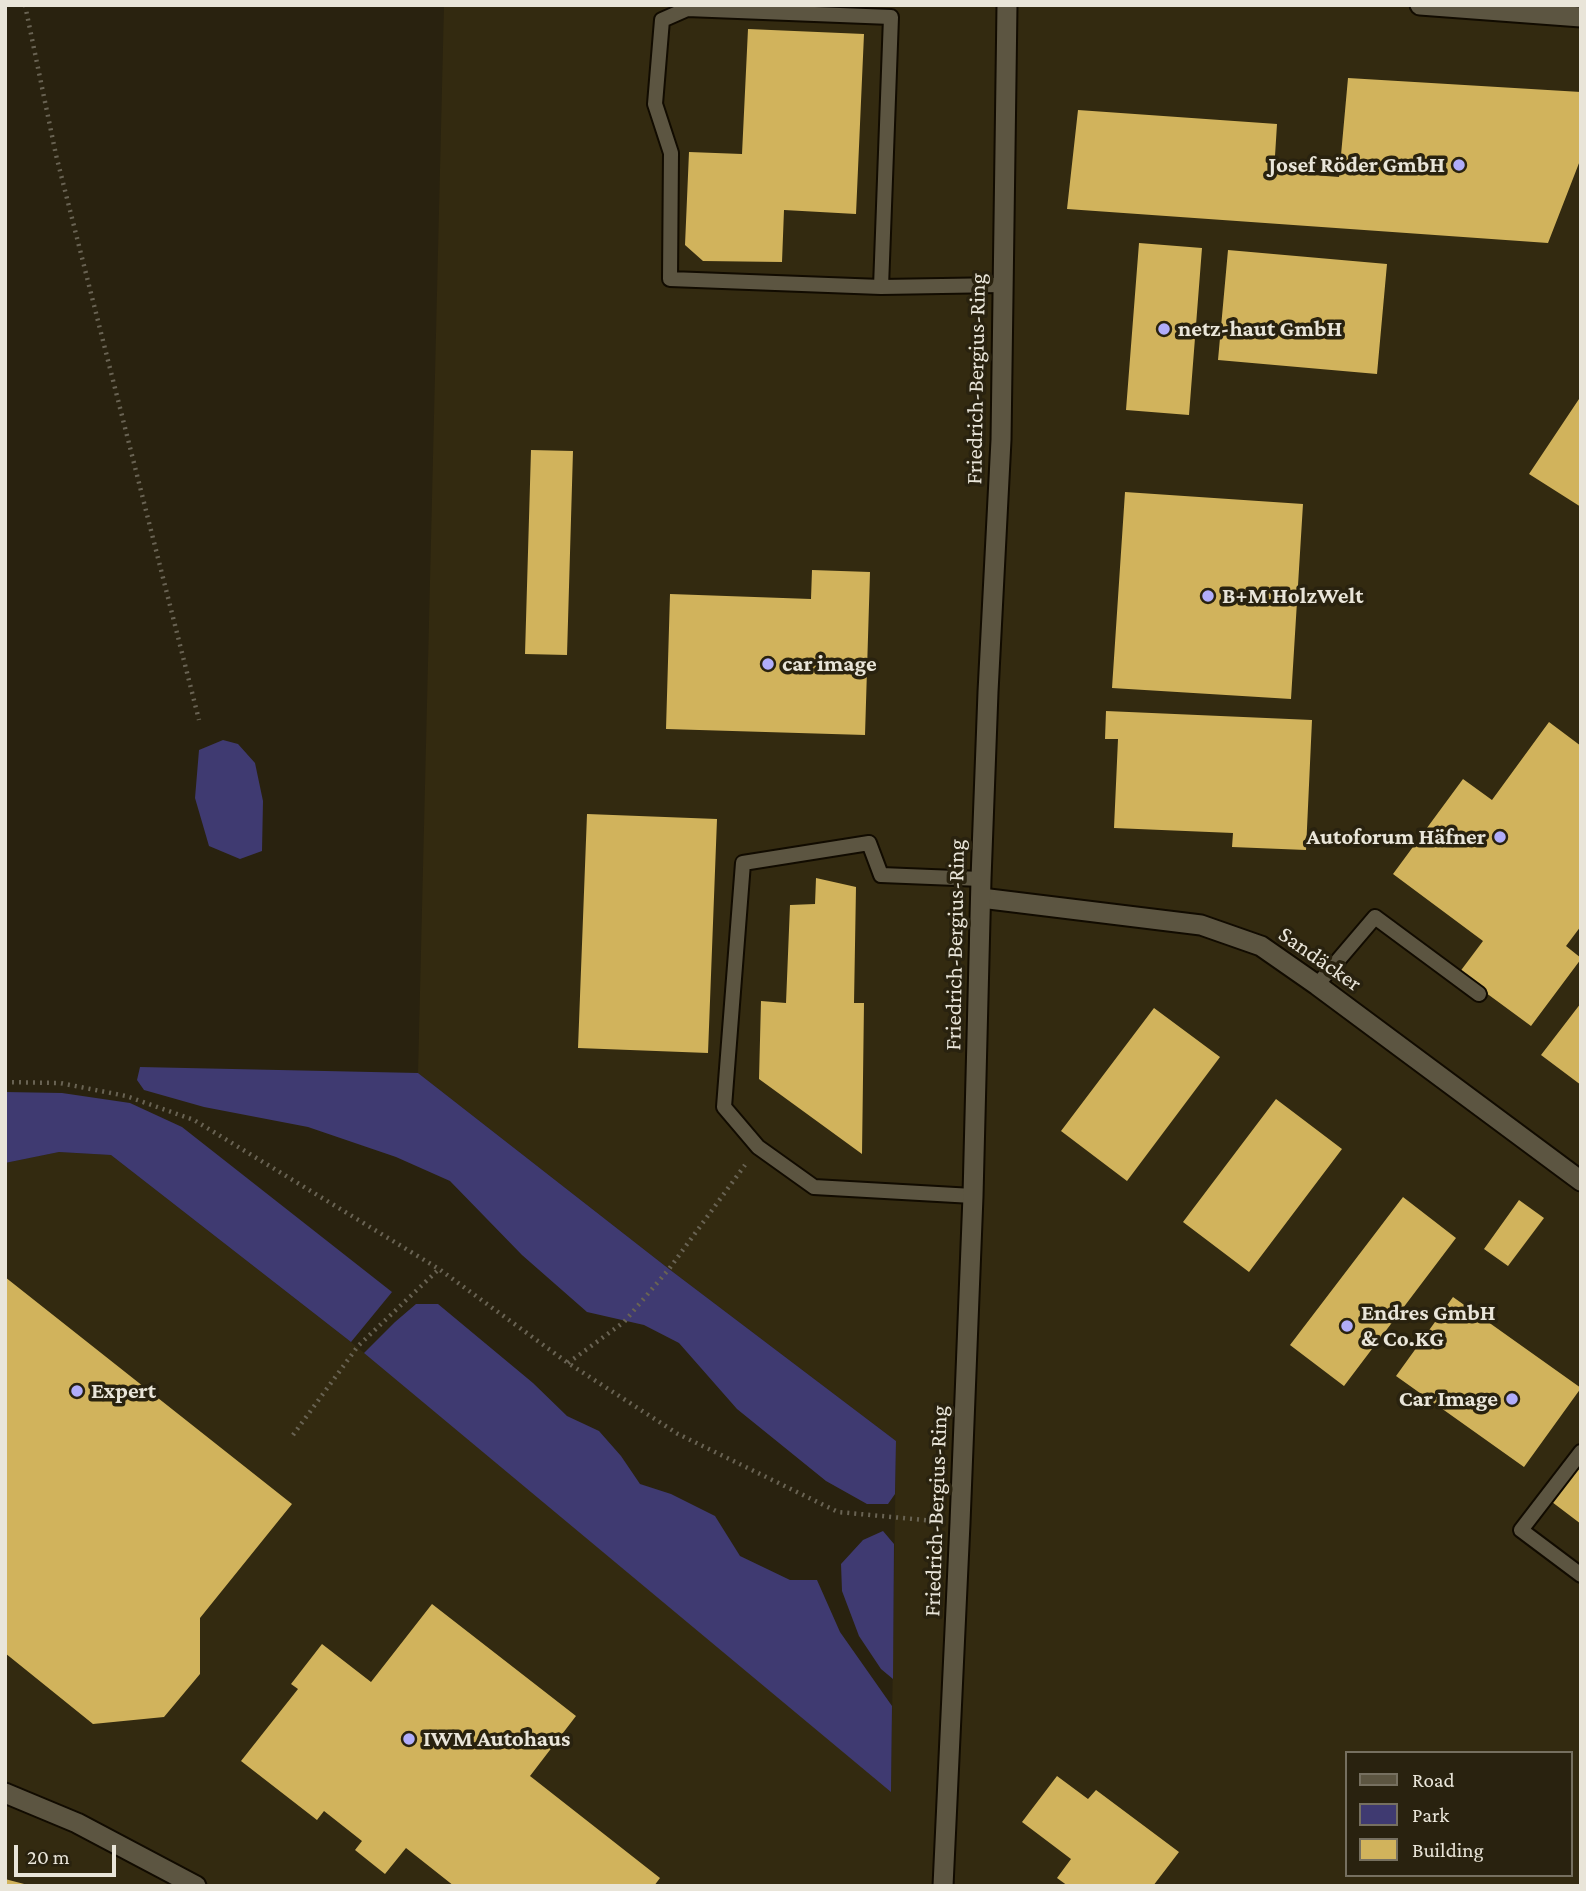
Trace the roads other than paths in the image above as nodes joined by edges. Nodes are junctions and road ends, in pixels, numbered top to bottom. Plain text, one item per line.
1 (1007, 5) edge
2 (1420, 5) edge
3 (1581, 18) edge
4 (1003, 285) junction
5 (881, 286) junction
6 (981, 888) junction
7 (1317, 985) junction
8 (1479, 994) dead end
9 (1581, 1181) edge
10 (973, 1196) junction
11 (1581, 1452) edge
12 (1581, 1575) edge
13 (5, 1793) edge
14 (196, 1886) edge
15 (943, 1886) edge

1 - 4 street, Friedrich-Bergius-Ring
2 - 3 street
4 - 5 lane
4 - 6 street, Friedrich-Bergius-Ring
5 - 5 lane
6 - 7 street, Sandäcker
6 - 10 street, Friedrich-Bergius-Ring
6 - 10 lane
7 - 8 lane
7 - 9 street, Sandäcker
10 - 15 street, Friedrich-Bergius-Ring
11 - 12 lane
13 - 14 street

